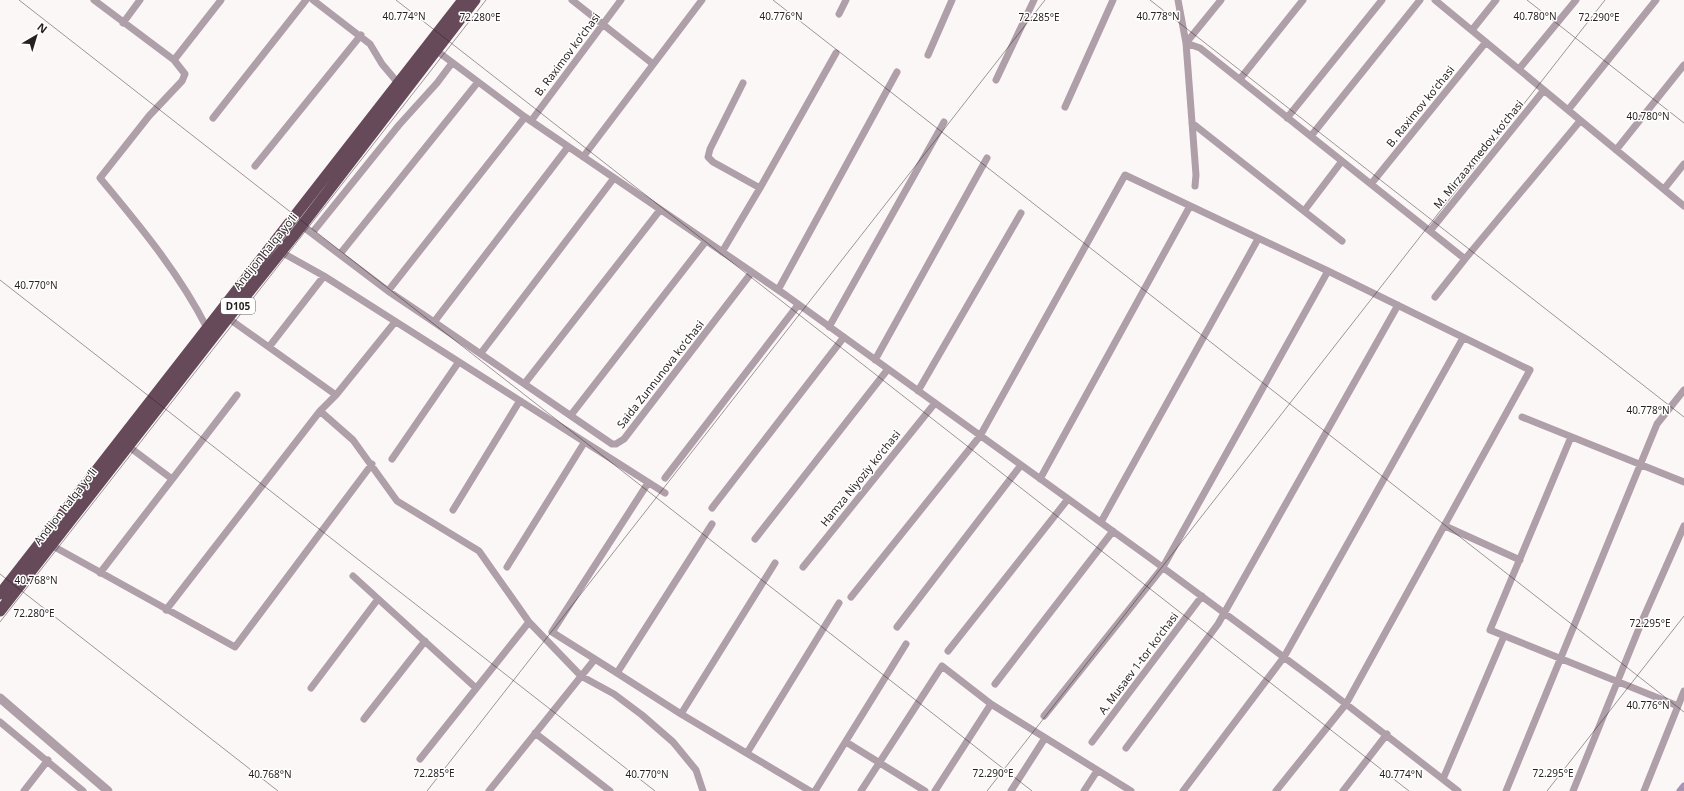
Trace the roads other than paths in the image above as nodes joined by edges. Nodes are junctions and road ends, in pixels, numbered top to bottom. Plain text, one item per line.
1 (94, 0) edge
2 (140, 0) edge
3 (221, 0) edge
4 (306, 0) edge
5 (313, 0) edge
6 (463, 0) edge
7 (475, 0) edge
8 (572, 0) edge
9 (621, 0) edge
10 (702, 0) edge
11 (846, 0) edge
12 (952, 0) edge
13 (1034, 0) edge
14 (1114, 0) edge
15 (1178, 0) edge
16 (1221, 0) edge
17 (1303, 0) edge
18 (1382, 0) edge
19 (1420, 0) edge
20 (1436, 0) edge
21 (1496, 0) edge
22 (1576, 0) edge
23 (1656, 0) edge
24 (839, 14) dead end
25 (123, 23) junction
26 (603, 24) junction
27 (1472, 30) junction
28 (361, 35) junction
29 (1486, 42) junction
30 (1186, 43) junction
31 (432, 47) junction
32 (836, 53) dead end
33 (928, 55) dead end
34 (174, 60) junction
35 (452, 63) junction
36 (653, 64) junction
37 (1684, 65) edge
38 (1519, 69) junction
39 (897, 72) dead end
40 (1240, 79) junction
41 (996, 80) dead end
42 (478, 82) junction
43 (398, 83) junction
44 (744, 83) dead end
45 (1544, 90) junction
46 (1065, 107) dead end
47 (1568, 110) junction
48 (213, 118) dead end
49 (1287, 118) junction
50 (528, 119) junction
51 (1580, 121) junction
52 (944, 122) dead end
53 (1192, 123) junction
54 (1311, 136) junction
55 (568, 147) junction
56 (1616, 150) junction
57 (583, 157) junction
58 (987, 158) dead end
59 (1342, 161) junction
60 (1684, 164) edge
61 (255, 166) dead end
62 (614, 178) junction
63 (1370, 184) junction
64 (1195, 186) dead end
65 (760, 188) junction
66 (1664, 189) junction
67 (1190, 206) junction
68 (1684, 206) edge
69 (660, 210) junction
70 (1304, 211) junction
71 (1021, 213) dead end
72 (302, 226) junction
73 (1430, 230) junction
74 (312, 233) junction
75 (1258, 239) junction
76 (706, 241) junction
77 (1342, 241) dead end
78 (281, 252) junction
79 (722, 252) junction
80 (340, 254) junction
81 (1466, 259) junction
82 (1328, 271) junction
83 (752, 272) junction
84 (324, 276) junction
85 (778, 290) junction
86 (388, 291) junction
87 (1435, 297) dead end
88 (798, 304) junction
89 (1398, 305) junction
90 (228, 318) junction
91 (394, 322) junction
92 (434, 322) junction
93 (829, 327) junction
94 (207, 328) junction
95 (844, 337) junction
96 (1463, 338) junction
97 (269, 347) junction
98 (481, 353) junction
99 (875, 360) junction
100 (458, 362) junction
101 (888, 369) junction
102 (525, 383) junction
103 (1684, 390) edge
104 (918, 391) junction
105 (237, 395) dead end
106 (336, 395) junction
107 (520, 402) junction
108 (935, 403) junction
109 (320, 411) junction
110 (571, 415) junction
111 (1522, 417) dead end
112 (980, 436) junction
113 (1571, 437) junction
114 (584, 444) junction
115 (128, 446) junction
116 (392, 459) dead end
117 (372, 464) junction
118 (1640, 464) junction
119 (1021, 465) junction
120 (665, 478) dead end
121 (1040, 478) junction
122 (172, 479) junction
123 (1684, 482) edge
124 (648, 483) junction
125 (665, 493) dead end
126 (1068, 499) junction
127 (712, 508) dead end
128 (453, 510) dead end
129 (1101, 522) junction
130 (712, 524) dead end
131 (1445, 526) junction
132 (1684, 526) edge
133 (1113, 531) junction
134 (755, 539) dead end
135 (51, 545) junction
136 (1520, 560) junction
137 (775, 563) dead end
138 (507, 567) dead end
139 (803, 567) dead end
140 (1163, 567) junction
141 (100, 573) junction
142 (353, 576) dead end
143 (0, 594) edge
144 (1202, 596) junction
145 (851, 597) dead end
146 (378, 599) junction
147 (839, 603) dead end
148 (166, 610) junction
149 (0, 611) edge
150 (1224, 612) junction
151 (529, 622) junction
152 (897, 627) dead end
153 (1504, 636) junction
154 (425, 641) junction
155 (906, 644) dead end
156 (948, 651) dead end
157 (1284, 657) junction
158 (595, 659) junction
159 (1561, 659) junction
160 (617, 673) junction
161 (582, 676) junction
162 (1618, 682) junction
163 (995, 684) dead end
164 (310, 688) dead end
165 (476, 688) junction
166 (1684, 691) edge
167 (0, 698) edge
168 (991, 704) junction
169 (1346, 704) junction
170 (1678, 706) junction
171 (682, 714) junction
172 (1044, 716) dead end
173 (364, 720) dead end
174 (0, 722) edge
175 (535, 734) junction
176 (1387, 734) junction
177 (1045, 738) junction
178 (846, 742) junction
179 (1092, 742) dead end
180 (1126, 748) dead end
181 (747, 753) junction
182 (420, 759) dead end
183 (48, 760) junction
184 (879, 762) junction
185 (1097, 771) junction
186 (1443, 779) junction
187 (492, 790) edge
188 (24, 791) edge
189 (83, 791) edge
190 (108, 791) edge
191 (610, 791) edge
192 (703, 791) edge
193 (810, 791) edge
194 (815, 791) edge
195 (861, 791) edge
196 (925, 791) edge
197 (935, 791) edge
198 (1011, 791) edge
199 (1084, 791) edge
200 (1131, 791) edge
201 (1183, 791) edge
202 (1276, 791) edge
203 (1343, 791) edge
204 (1458, 791) edge
205 (1506, 791) edge
206 (1573, 791) edge
207 (1644, 791) edge

1 - 25 street
2 - 25 street
3 - 34 street
4 - 48 street
5 - 28 street
6 - 31 highway, Andijon halqa yo‘li / D105
7 - 31 highway, Andijon halqa yo‘li / D105
8 - 26 street
9 - 26 street, B. Raximov koʻchasi
10 - 36 street
11 - 24 street
12 - 33 street
13 - 41 street
14 - 46 street
15 - 30 street
16 - 30 street
17 - 40 street
18 - 49 street
19 - 54 street
20 - 27 street
21 - 27 street
22 - 38 street
23 - 47 street
25 - 34 street
26 - 36 street
26 - 50 street, B. Raximov koʻchasi
27 - 29 street
28 - 43 street
28 - 61 street
29 - 38 street
29 - 63 street, B. Raximov koʻchasi
30 - 40 street
30 - 53 street
31 - 35 street
31 - 43 highway, Andijon halqa yo‘li / D105
31 - 72 highway, Andijon halqa yo‘li / D105
32 - 65 street
34 - 94 street
35 - 42 street
35 - 74 street
36 - 57 street
37 - 56 street
38 - 45 street
39 - 85 street
40 - 49 street
42 - 50 street
42 - 80 street
43 - 94 highway, Andijon halqa yo‘li / D105
44 - 65 street
45 - 47 street
45 - 73 street, M. Mirzaaxmedov koʻchasi
47 - 51 street
49 - 54 street
50 - 55 street
50 - 86 street, B. Raximov koʻchasi
51 - 56 street
51 - 81 street
52 - 93 street
53 - 64 street
53 - 70 street
54 - 59 street
55 - 57 street
55 - 92 street
56 - 66 street
57 - 62 street
58 - 99 street
59 - 63 street
59 - 70 street
60 - 66 street
62 - 69 street
62 - 98 street
63 - 73 street
65 - 79 street
66 - 68 street
67 - 75 street
67 - 112 street
67 - 121 street
69 - 76 street
69 - 102 street
70 - 77 street
71 - 104 street
72 - 74 street
72 - 78 highway, Andijon halqa yo‘li / D105
73 - 81 street
74 - 80 street
75 - 82 street
75 - 129 street
76 - 79 street
76 - 110 street
78 - 84 street
78 - 90 highway, Andijon halqa yo‘li / D105
79 - 83 street
80 - 86 street
81 - 87 street
82 - 89 street
82 - 140 street
83 - 85 street
83 - 110 street, Saida Zunnunova koʻchasi
84 - 91 street
84 - 97 street
85 - 88 street
86 - 92 street
88 - 93 street
88 - 120 street
89 - 96 street
89 - 150 street
90 - 97 street
90 - 115 highway, Andijon halqa yo‘li / D105
91 - 100 street
91 - 106 street
92 - 98 street
93 - 95 street
94 - 143 highway, Andijon halqa yo‘li / D105
95 - 99 street
95 - 127 street
96 - 131 street
96 - 157 street
97 - 106 street
98 - 102 street
99 - 101 street
100 - 107 street
100 - 116 street
101 - 104 street
101 - 134 street
102 - 110 street
103 - 118 street
104 - 108 street
105 - 122 street
106 - 109 street
107 - 114 street
107 - 128 street
108 - 112 street
108 - 139 street, Hamza Niyoziy koʻchasi
109 - 117 street
109 - 148 street
111 - 113 street
112 - 119 street
112 - 145 street
113 - 118 street
113 - 136 street
114 - 124 street
114 - 138 street
115 - 122 street
115 - 135 highway, Andijon halqa yo‘li / D105
117 - 148 street
117 - 151 street
118 - 123 street
118 - 159 street
119 - 121 street
119 - 152 street
121 - 126 street
122 - 141 street
124 - 125 street
124 - 158 street
126 - 129 street
126 - 156 street
129 - 133 street
130 - 160 street
131 - 136 street
131 - 169 street
132 - 162 street
133 - 140 street
133 - 163 street
135 - 141 street
135 - 149 highway, Andijon halqa yo‘li / D105
136 - 153 street
137 - 171 street
140 - 144 street
140 - 172 street
141 - 148 street
142 - 146 street
144 - 150 street
144 - 179 street, A. Musaev 1-tor koʻchasi
146 - 154 street
146 - 164 street
147 - 181 street
150 - 157 street
150 - 180 street
151 - 161 street
151 - 165 street
153 - 159 street
153 - 186 street
154 - 165 street
154 - 173 street
155 - 178 street
157 - 169 street
157 - 201 street
158 - 160 street
158 - 161 street
159 - 162 street
159 - 205 street
160 - 171 street
161 - 175 street
161 - 192 street
162 - 170 street
162 - 206 street
165 - 182 street
166 - 170 street
167 - 190 street
168 - 177 street
168 - 184 street
168 - 197 street
169 - 176 street
169 - 202 street
170 - 207 street
171 - 181 street
174 - 183 street
175 - 187 street
175 - 191 street
176 - 186 street
176 - 203 street
177 - 185 street
177 - 198 street
178 - 184 street
178 - 194 street
181 - 193 street
183 - 188 street
183 - 189 street
184 - 195 street
184 - 196 street
185 - 199 street
185 - 200 street
186 - 204 street

